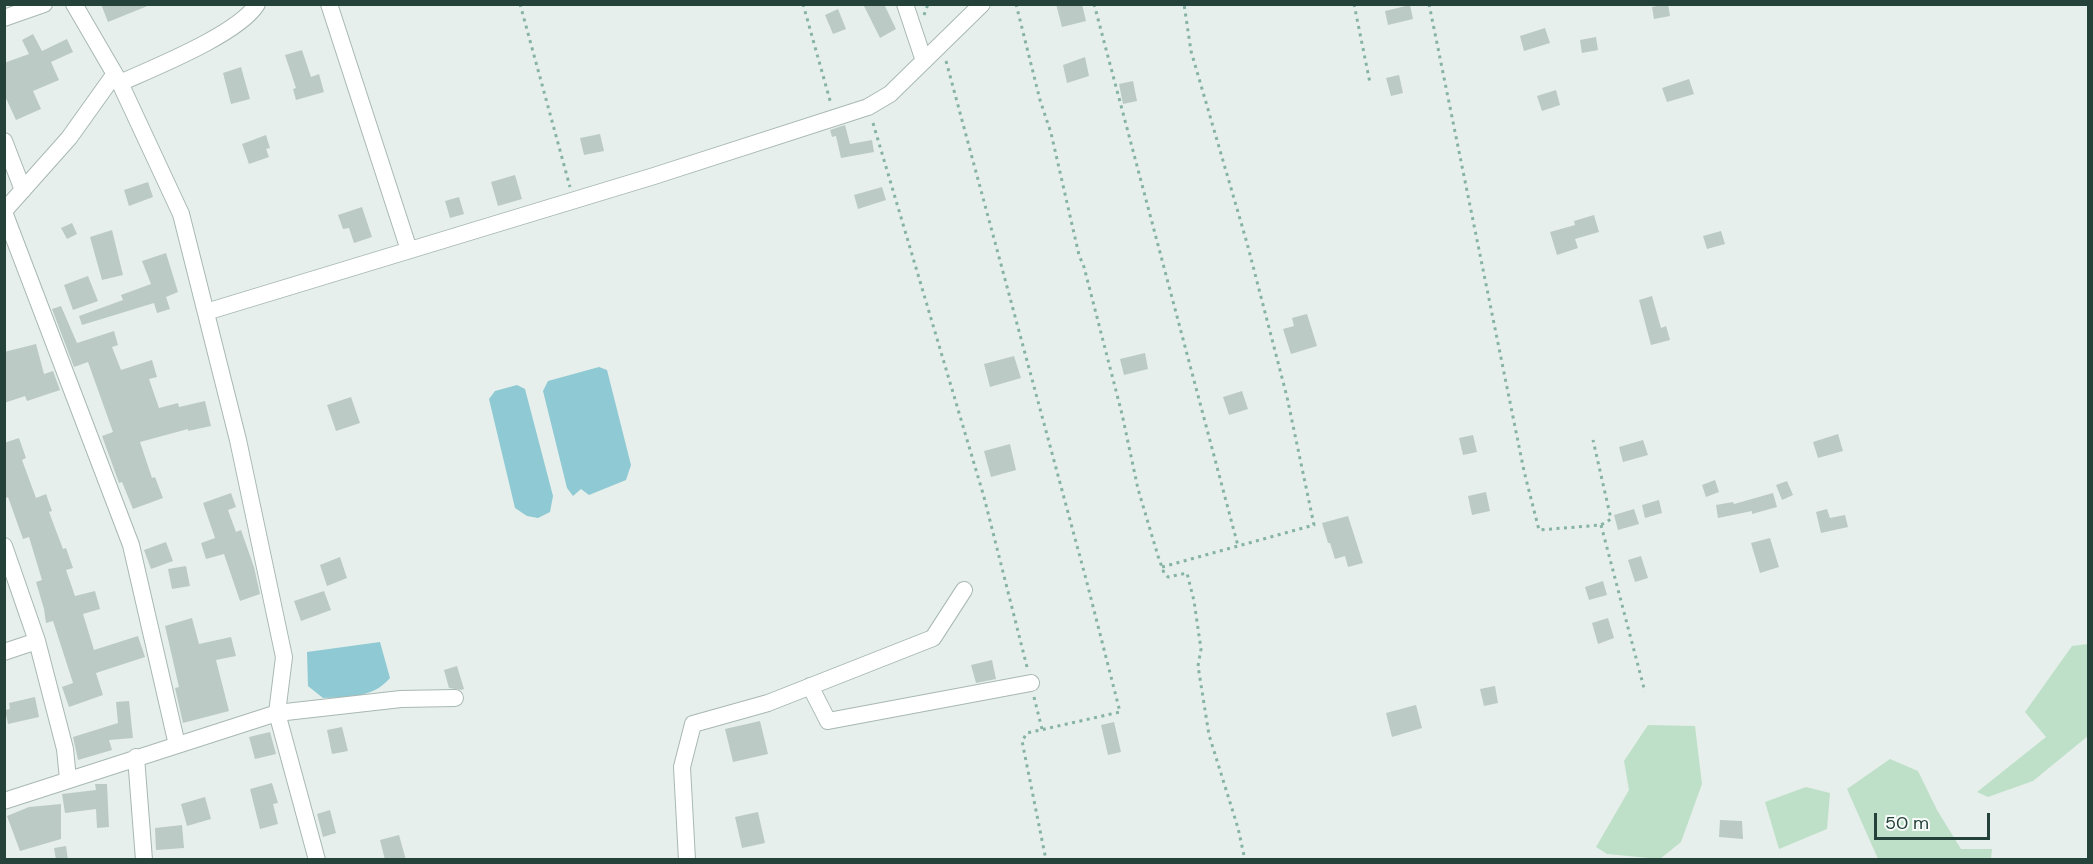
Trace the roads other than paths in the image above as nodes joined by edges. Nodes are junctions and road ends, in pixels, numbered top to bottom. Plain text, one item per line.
1 (44, 4) edge
2 (74, 4) edge
3 (257, 4) edge
4 (329, 4) edge
5 (906, 4) edge
6 (982, 4) edge
7 (4, 18) edge
8 (924, 61) junction
9 (117, 79) junction
10 (4, 141) edge
11 (23, 190) junction
12 (4, 211) edge
13 (409, 250) junction
14 (206, 312) junction
15 (4, 546) edge
16 (964, 590) dead end
17 (37, 641) junction
18 (4, 652) edge
19 (1031, 683) road end
20 (810, 686) junction
21 (455, 698) dead end
22 (277, 713) junction
23 (177, 745) junction
24 (136, 757) junction
25 (68, 779) junction
26 (4, 801) edge
27 (144, 860) edge
28 (317, 860) edge
29 (687, 860) edge

1 - 7 street
2 - 9 street
3 - 9 street
4 - 13 street
5 - 8 street
6 - 8 street
8 - 13 street
9 - 11 street
9 - 14 street
10 - 11 street
11 - 12 street
12 - 23 street
13 - 14 street
14 - 22 street
15 - 17 street
16 - 20 street
17 - 18 street
17 - 25 street
19 - 20 street
20 - 29 street
21 - 22 street
22 - 23 street
22 - 28 street
23 - 24 street
24 - 25 street
24 - 27 street
25 - 26 street

